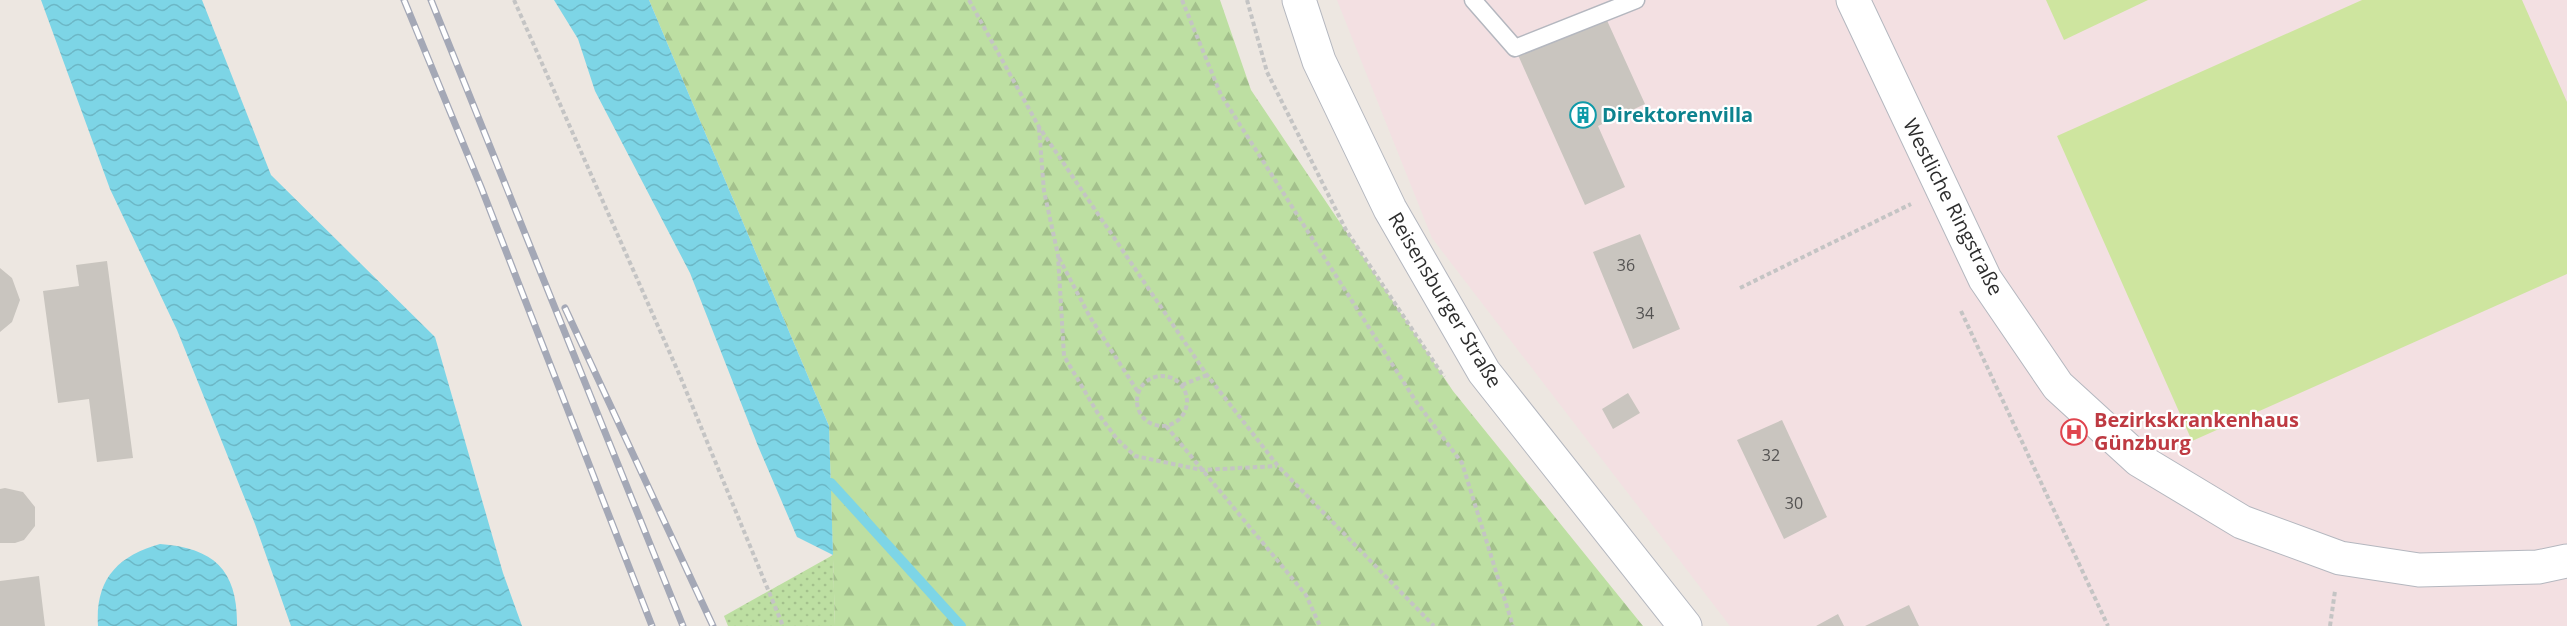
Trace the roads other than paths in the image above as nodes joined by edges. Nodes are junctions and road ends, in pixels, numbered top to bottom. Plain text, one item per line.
1 (1299, 0) edge
2 (1473, 0) edge
3 (1636, 0) edge
4 (1853, 0) edge
5 (2567, 561) edge
6 (1685, 626) edge

1 - 6 street, Reisensburger Straße
2 - 3 lane
4 - 5 street, Westliche Ringstraße

